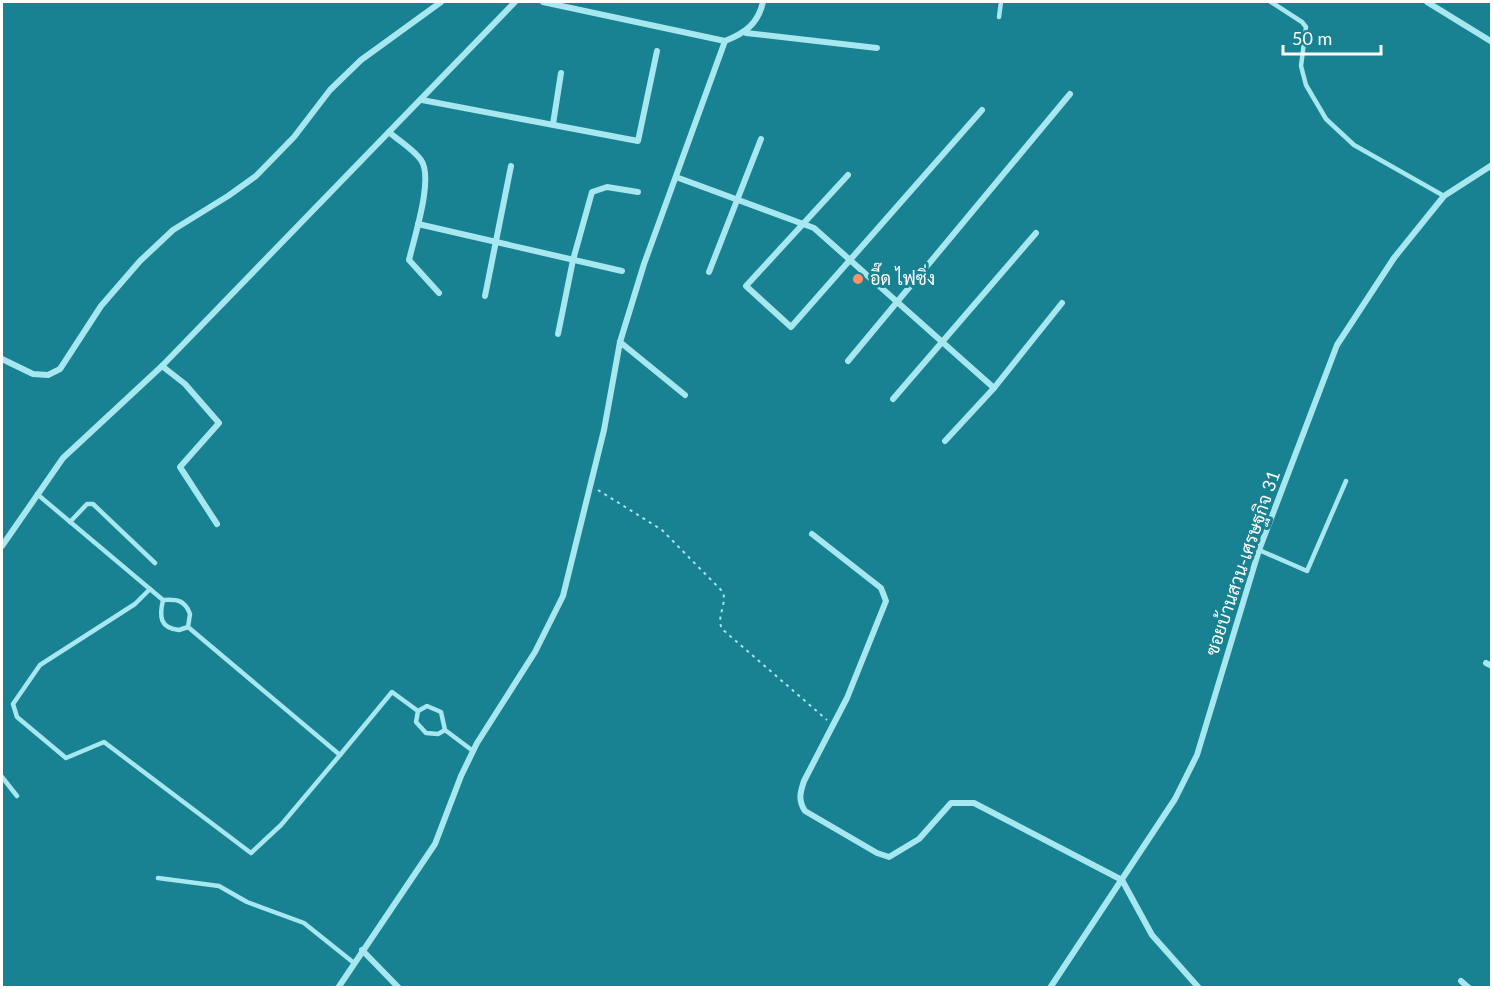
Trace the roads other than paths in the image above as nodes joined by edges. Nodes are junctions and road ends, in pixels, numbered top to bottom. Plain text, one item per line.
1 (441, 2) edge
2 (515, 2) edge
3 (543, 2) edge
4 (764, 2) edge
5 (1001, 2) edge
6 (1271, 2) edge
7 (1427, 2) edge
8 (999, 17) dead end
9 (746, 33) junction
10 (725, 41) junction
11 (1491, 42) edge
12 (877, 48) dead end
13 (657, 51) dead end
14 (561, 73) dead end
15 (1070, 94) dead end
16 (422, 100) junction
17 (982, 110) dead end
18 (553, 124) junction
19 (389, 132) junction
20 (761, 139) dead end
21 (1491, 165) edge
22 (512, 166) dead end
23 (848, 175) dead end
24 (676, 177) junction
25 (638, 192) dead end
26 (1444, 196) junction
27 (738, 200) junction
28 (802, 224) junction
29 (417, 225) junction
30 (1036, 233) dead end
31 (497, 243) junction
32 (573, 260) junction
33 (850, 261) junction
34 (622, 271) dead end
35 (709, 272) dead end
36 (439, 293) dead end
37 (485, 296) dead end
38 (1062, 303) dead end
39 (898, 304) junction
40 (558, 334) dead end
41 (620, 342) junction
42 (942, 342) junction
43 (2, 359) edge
44 (848, 361) dead end
45 (162, 366) junction
46 (994, 388) junction
47 (685, 395) dead end
48 (893, 399) dead end
49 (945, 441) dead end
50 (1346, 481) dead end
51 (37, 494) junction
52 (70, 522) junction
53 (218, 524) dead end
54 (812, 534) dead end
55 (2, 546) edge
56 (1259, 550) junction
57 (154, 563) dead end
58 (150, 589) junction
59 (163, 600) junction
60 (188, 627) junction
61 (418, 711) junction
62 (445, 730) junction
63 (473, 751) junction
64 (340, 755) junction
65 (2, 777) edge
66 (17, 796) dead end
67 (158, 878) dead end
68 (1122, 880) junction
69 (362, 950) junction
70 (354, 963) junction
71 (1461, 981) dead end
72 (338, 987) edge
73 (399, 987) edge
74 (1050, 987) edge
75 (1199, 987) edge
76 (1469, 987) edge

1 - 43 street
2 - 16 street
3 - 10 street
4 - 9 street
5 - 8 lane
6 - 26 lane
7 - 11 street
9 - 10 street
9 - 12 street
10 - 24 street
13 - 18 street
14 - 18 street
15 - 39 street
16 - 18 street
16 - 19 street
17 - 33 street
19 - 29 street
19 - 45 street
20 - 27 street
21 - 26 street, ซอยบ้านสวน-เศรษฐกิจ 31
22 - 31 street
23 - 28 street
24 - 27 street
24 - 41 street
25 - 32 street
26 - 56 street, ซอยบ้านสวน-เศรษฐกิจ 31
27 - 28 street
27 - 35 street
28 - 33 street
28 - 33 street
29 - 31 street
29 - 36 street
30 - 42 street
31 - 32 street
31 - 37 street
32 - 34 street
32 - 40 street
33 - 39 street
38 - 46 street
39 - 42 street
39 - 44 street
41 - 47 street
41 - 63 street
42 - 46 street
42 - 48 street
45 - 51 street
45 - 53 street
46 - 49 street
50 - 56 lane
51 - 52 lane
51 - 55 street
52 - 57 lane
52 - 58 lane
54 - 68 street
56 - 68 street, ซอยบ้านสวน-เศรษฐกิจ 31
58 - 59 lane
58 - 64 lane
59 - 60 lane
59 - 60 lane
60 - 64 lane
61 - 62 lane
61 - 62 lane
61 - 64 lane
62 - 63 lane
63 - 69 street
65 - 66 lane
67 - 70 lane
68 - 74 street, ซอยบ้านสวน-เศรษฐกิจ 31
68 - 75 street
69 - 70 street
69 - 73 street
70 - 72 street
71 - 76 street

